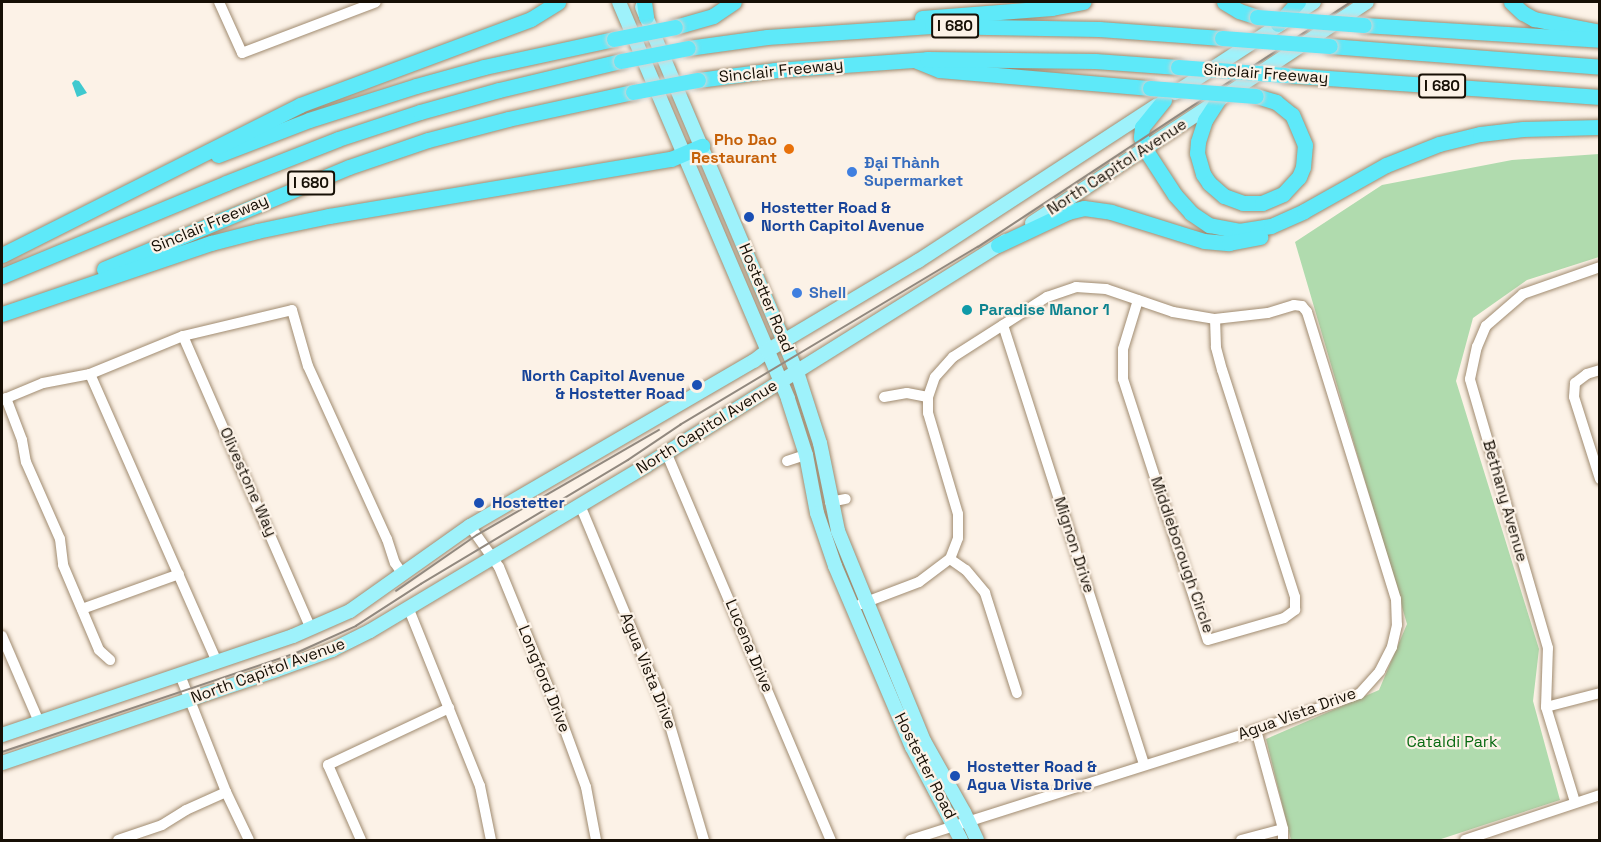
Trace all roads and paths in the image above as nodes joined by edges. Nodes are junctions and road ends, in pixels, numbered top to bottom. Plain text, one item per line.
1 (219, 2) edge
2 (376, 2) edge
3 (558, 2) edge
4 (619, 2) edge
5 (640, 2) edge
6 (644, 2) edge
7 (734, 2) edge
8 (1083, 2) edge
9 (1224, 2) edge
10 (1298, 2) edge
11 (1314, 2) edge
12 (1367, 2) edge
13 (1511, 2) edge
14 (646, 17) junction
15 (1278, 24) junction
16 (849, 30) junction
17 (1599, 32) edge
18 (1599, 40) edge
19 (915, 60) junction
20 (1599, 68) edge
21 (1599, 97) edge
22 (1164, 100) junction
23 (1218, 100) junction
24 (1599, 127) edge
25 (702, 146) junction
26 (1145, 149) junction
27 (684, 154) junction
28 (1304, 211) junction
29 (70, 220) junction
30 (998, 245) junction
31 (2, 255) edge
32 (1599, 267) edge
33 (2, 276) edge
34 (1138, 300) junction
35 (2, 313) edge
36 (1215, 319) junction
37 (1003, 325) junction
38 (183, 336) junction
39 (784, 341) junction
40 (767, 351) junction
41 (1599, 370) edge
42 (797, 372) junction
43 (90, 374) junction
44 (780, 382) junction
45 (884, 397) dead end
46 (928, 397) junction
47 (4, 399) edge
48 (666, 452) junction
49 (806, 455) junction
50 (788, 461) dead end
51 (1599, 479) edge
52 (846, 499) dead end
53 (830, 502) junction
54 (580, 505) junction
55 (470, 526) junction
56 (492, 557) junction
57 (950, 559) junction
58 (402, 573) junction
59 (179, 574) junction
60 (867, 602) junction
61 (408, 607) junction
62 (853, 608) junction
63 (82, 609) junction
64 (311, 628) junction
65 (2, 636) edge
66 (110, 660) dead end
67 (217, 662) junction
68 (14, 664) junction
69 (2, 669) edge
70 (180, 675) junction
71 (1017, 693) dead end
72 (1599, 693) edge
73 (190, 700) junction
74 (1546, 707) junction
75 (449, 708) junction
76 (39, 722) junction
77 (1256, 730) junction
78 (2, 735) edge
79 (2, 763) edge
80 (1144, 765) junction
81 (226, 792) junction
82 (1599, 795) edge
83 (1575, 802) junction
84 (962, 823) junction
85 (1283, 829) junction
86 (118, 840) edge
87 (249, 840) edge
88 (361, 840) edge
89 (491, 840) edge
90 (596, 840) edge
91 (704, 840) edge
92 (831, 840) edge
93 (910, 840) edge
94 (962, 840) edge
95 (977, 840) edge
96 (1241, 840) edge
97 (1282, 840) edge
98 (1464, 840) edge

1 - 2 street
3 - 29 highway
4 - 27 main road, Hostetter Road
5 - 14 main road, Hostetter Road
6 - 14 highway
7 - 29 highway, bridge
8 - 16 highway
9 - 18 highway, bridge
10 - 15 highway
11 - 15 main road, North Capitol Avenue
12 - 23 main road, North Capitol Avenue
13 - 17 highway
14 - 25 main road, Hostetter Road
15 - 22 main road, North Capitol Avenue
16 - 20 highway, Sinclair Freeway / I 680, bridge
16 - 33 highway, Sinclair Freeway / I 680, bridge
19 - 21 highway, Sinclair Freeway / I 680, bridge
19 - 23 highway, bridge
19 - 35 highway, Sinclair Freeway / I 680, bridge
22 - 26 highway
22 - 39 main road, North Capitol Avenue
23 - 26 main road, North Capitol Avenue
24 - 28 highway
25 - 27 highway
25 - 39 main road, Hostetter Road
26 - 28 highway
26 - 30 main road, North Capitol Avenue
27 - 35 highway
27 - 40 main road, Hostetter Road
28 - 30 highway
29 - 31 highway
30 - 42 main road, North Capitol Avenue
32 - 74 street, Bethany Avenue
34 - 36 street
34 - 36 street, Middleborough Circle
34 - 37 street
36 - 77 street, Agua Vista Drive
37 - 46 street
37 - 80 street, Mignon Drive
38 - 43 street
38 - 58 street
38 - 64 street, Olivestone Way
39 - 40 main road, North Capitol Avenue
39 - 42 main road, Hostetter Road
40 - 44 main road, Hostetter Road
40 - 55 main road, North Capitol Avenue
41 - 51 street
42 - 44 main road, North Capitol Avenue
42 - 53 main road, Hostetter Road
43 - 47 street
43 - 59 street
44 - 48 main road, North Capitol Avenue
44 - 49 main road, Hostetter Road
45 - 46 street
46 - 57 street
47 - 63 street
48 - 54 main road, North Capitol Avenue
48 - 92 street, Lucena Drive
49 - 50 street
49 - 62 main road, Hostetter Road
52 - 53 street
53 - 60 main road, Hostetter Road
54 - 56 main road, North Capitol Avenue
54 - 91 street, Agua Vista Drive
55 - 56 street, Longford Drive
55 - 58 main road, North Capitol Avenue
56 - 61 main road, North Capitol Avenue
56 - 90 street, Longford Drive
57 - 60 street
57 - 71 street
58 - 64 main road, North Capitol Avenue
59 - 63 street
59 - 67 street
60 - 62 street
60 - 84 main road, Hostetter Road
61 - 73 main road, North Capitol Avenue
61 - 75 street
62 - 84 main road, Hostetter Road
63 - 66 street
64 - 67 main road, North Capitol Avenue
65 - 68 street
67 - 70 main road, North Capitol Avenue
68 - 69 street
68 - 76 street
70 - 73 street
70 - 76 main road, North Capitol Avenue
72 - 74 street
73 - 79 main road, North Capitol Avenue
73 - 81 street
74 - 83 street, Bethany Avenue
75 - 88 street
75 - 89 street
76 - 78 main road, North Capitol Avenue
77 - 80 street, Agua Vista Drive
77 - 85 street
80 - 84 street, Agua Vista Drive
81 - 86 street
81 - 87 street
82 - 83 street
83 - 98 street
84 - 93 street, Agua Vista Drive
84 - 94 main road, Hostetter Road
84 - 95 main road, Hostetter Road
85 - 96 street
85 - 97 street

